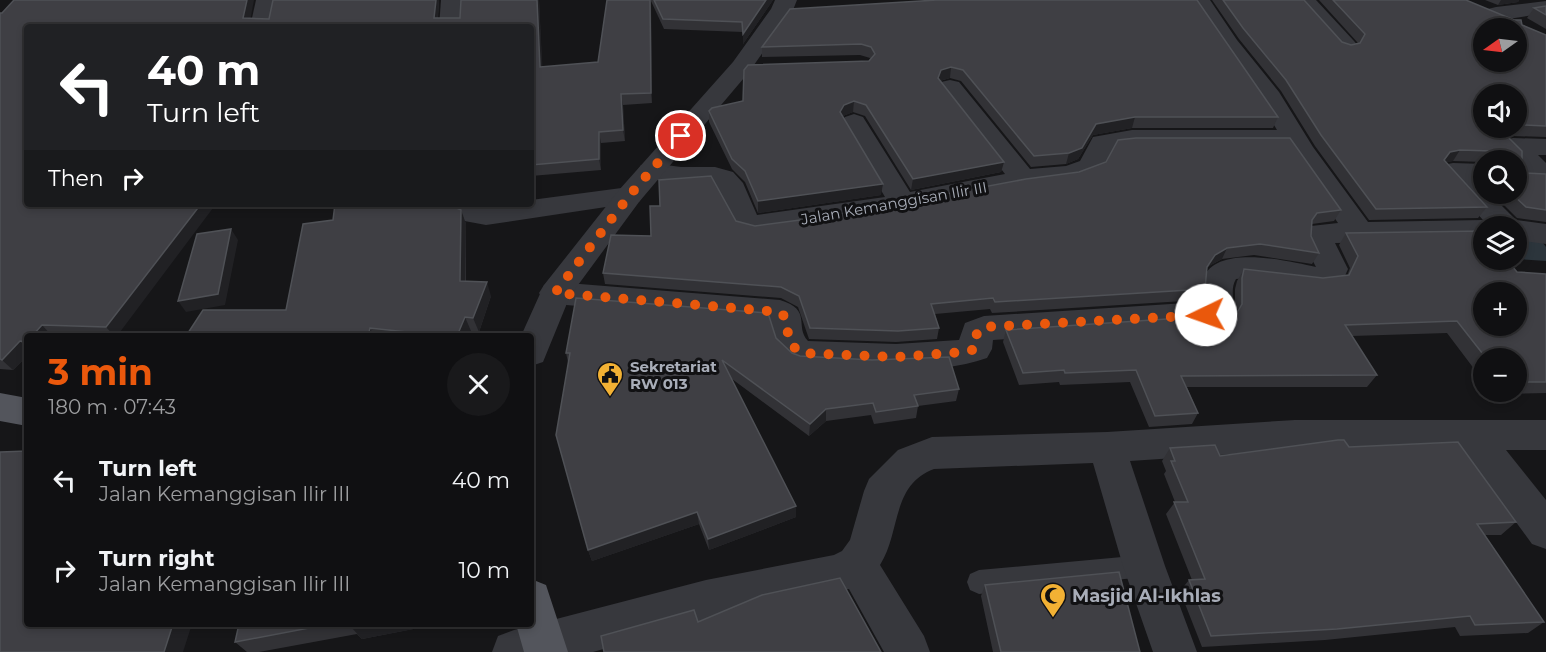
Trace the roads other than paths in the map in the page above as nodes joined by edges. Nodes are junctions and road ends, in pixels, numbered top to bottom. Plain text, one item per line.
1 (267, 0) edge
2 (452, 0) edge
3 (1199, 0) edge
4 (1304, 0) edge
5 (791, 6) edge
6 (1546, 7) edge
7 (262, 24) edge
8 (450, 24) edge
9 (1532, 31) edge
10 (1346, 46) edge
11 (950, 87) dead end
12 (854, 122) dead end
13 (1544, 135) edge
14 (1293, 138) junction
15 (1517, 150) edge
16 (1527, 160) edge
17 (651, 171) junction
18 (1473, 172) edge
19 (1527, 174) edge
20 (1023, 179) junction
21 (1473, 191) edge
22 (629, 196) junction
23 (903, 202) junction
24 (1485, 204) edge
25 (467, 207) edge
26 (1496, 216) edge
27 (1473, 230) edge
28 (1359, 231) junction
29 (1527, 231) edge
30 (1546, 234) edge
31 (555, 293) junction
32 (534, 345) edge
33 (0, 407) edge
34 (24, 411) edge
35 (1473, 435) junction
36 (1546, 435) edge
37 (1107, 447) junction
38 (1546, 531) edge
39 (857, 564) junction
40 (1144, 566) junction
41 (979, 582) dead end
42 (533, 627) edge
43 (535, 650) edge
44 (908, 652) edge
45 (1175, 652) edge

1 - 7 street
2 - 8 street
3 - 14 street
4 - 10 street
5 - 17 street
6 - 9 street
11 - 20 street
12 - 23 street
13 - 15 street
14 - 20 street, Jalan Kemanggisan Ilir III
14 - 28 street
16 - 19 street
17 - 22 street
17 - 23 street, Jalan Kemanggisan Ilir III
18 - 21 street
20 - 23 street, Jalan Kemanggisan Ilir III
22 - 25 street
22 - 31 street
24 - 26 street
27 - 28 street
28 - 31 street
29 - 30 street
31 - 32 street
33 - 34 main road
35 - 36 street
35 - 37 street
35 - 38 street
37 - 39 street
37 - 40 street
39 - 43 street
39 - 44 street
40 - 41 lane
40 - 45 street
42 - 43 main road

